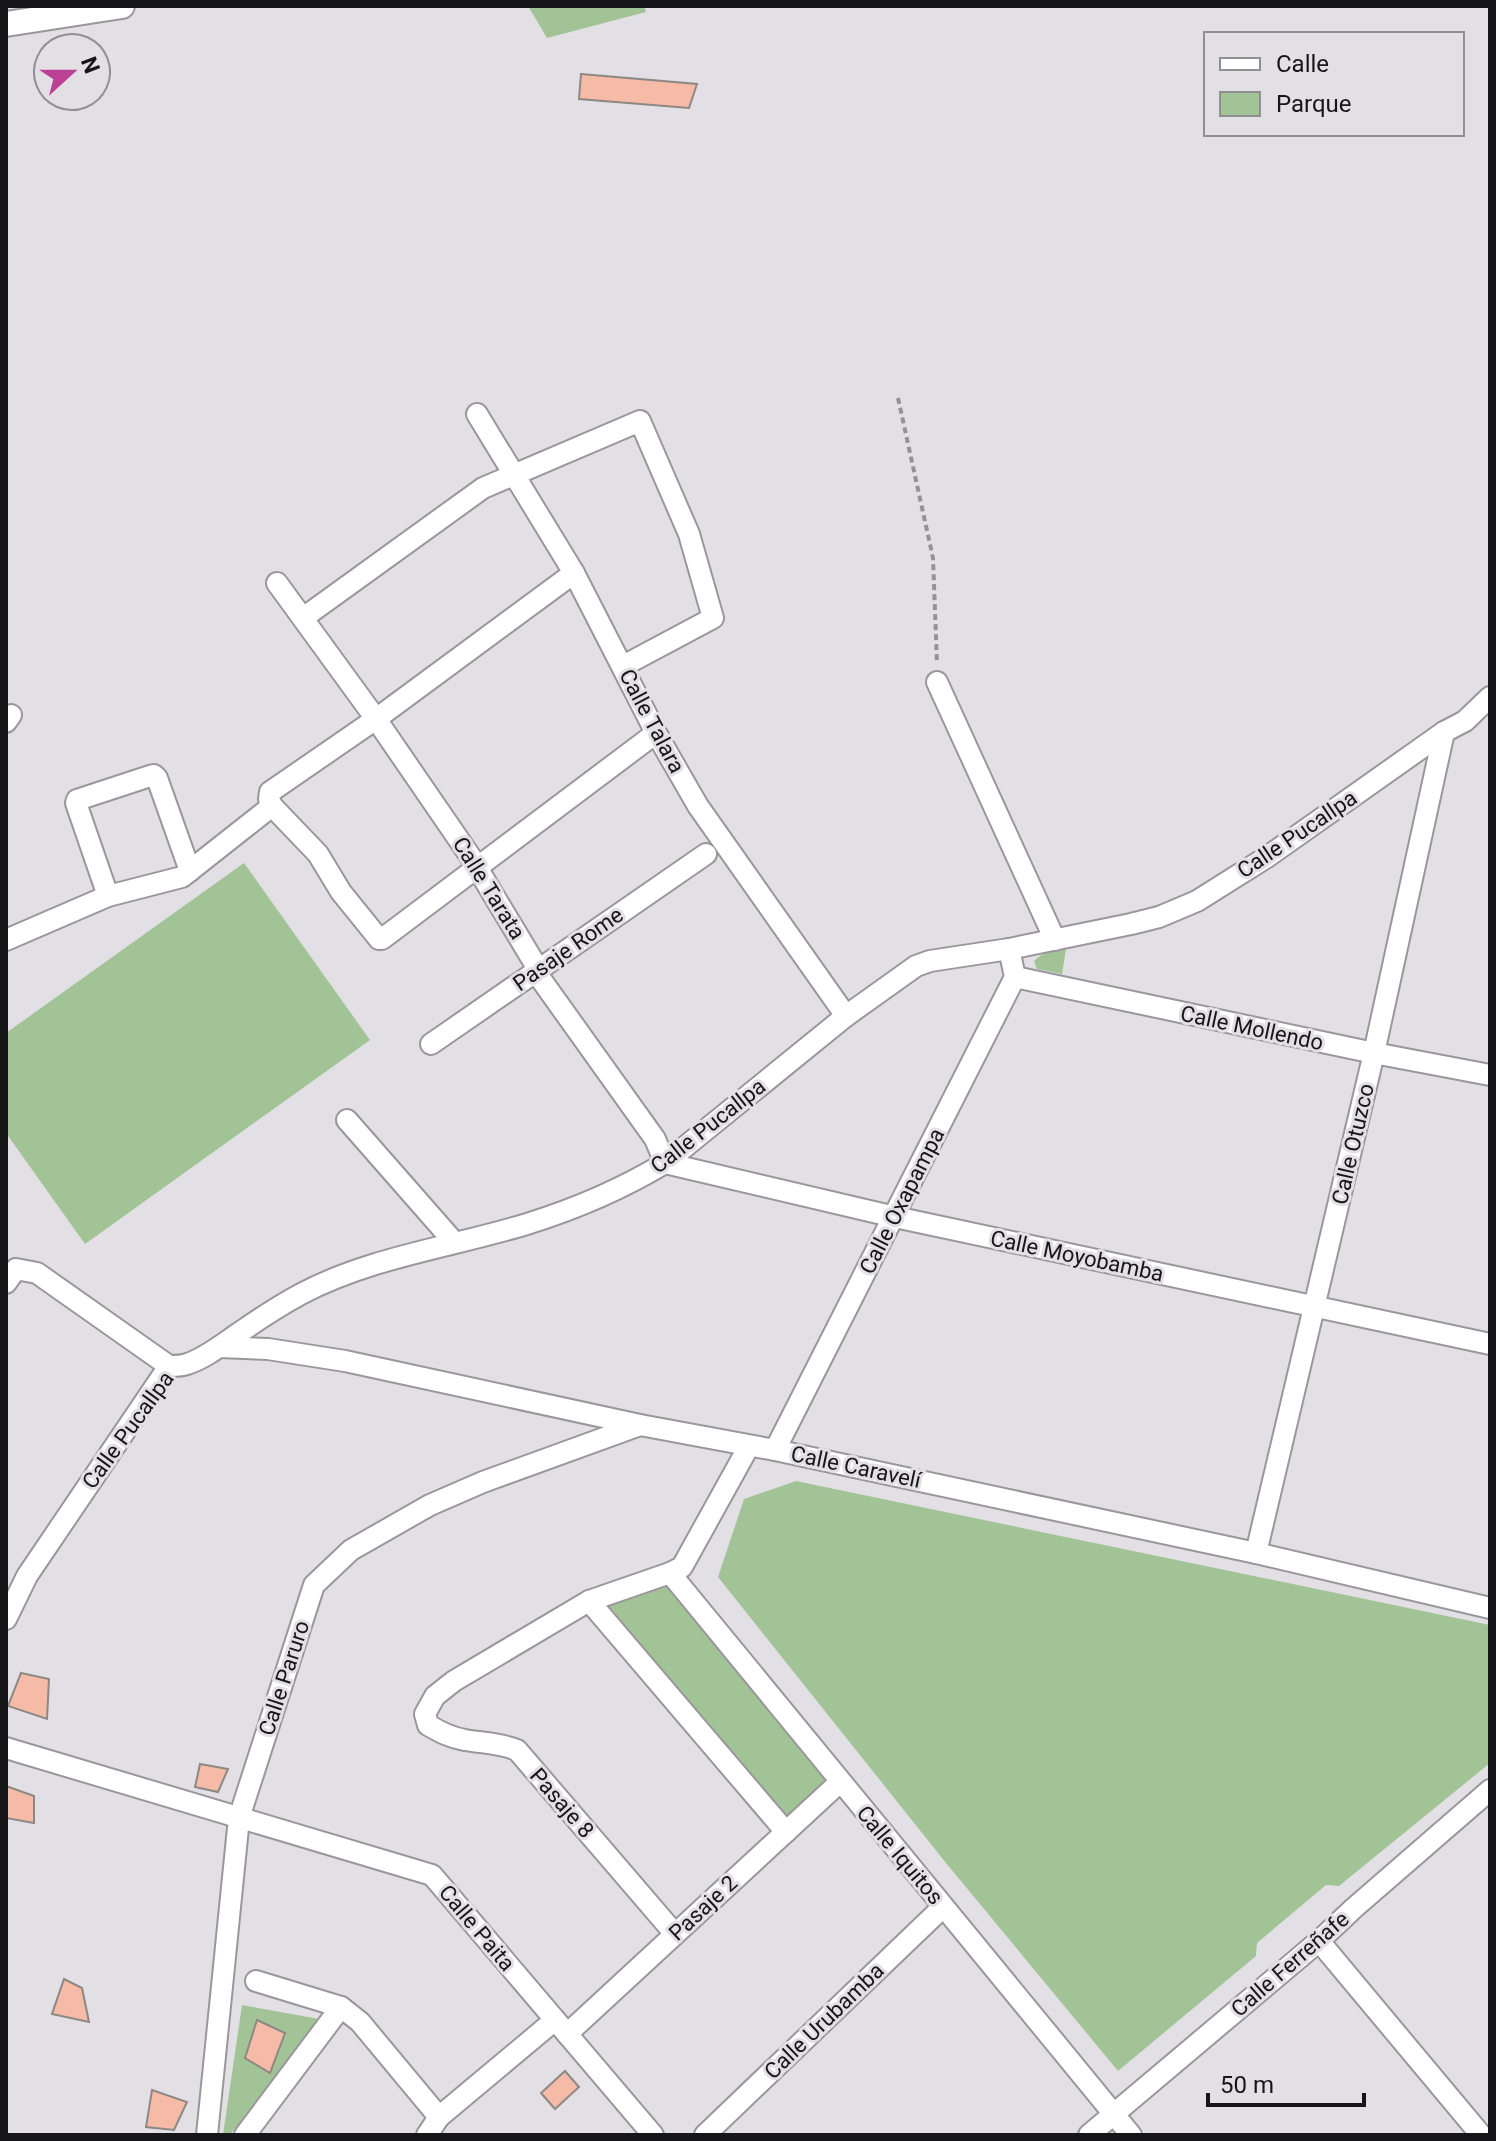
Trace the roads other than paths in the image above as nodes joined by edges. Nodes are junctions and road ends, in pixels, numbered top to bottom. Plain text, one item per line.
1 (122, 6) edge
2 (6, 24) edge
3 (477, 414) dead end
4 (513, 474) junction
5 (574, 573) junction
6 (277, 583) dead end
7 (303, 618) junction
8 (623, 666) junction
9 (937, 682) road end
10 (1490, 697) edge
11 (376, 719) junction
12 (1444, 732) junction
13 (656, 733) junction
14 (272, 806) junction
15 (706, 854) dead end
16 (477, 866) junction
17 (190, 871) junction
18 (108, 896) junction
19 (6, 940) edge
20 (1055, 940) junction
21 (1009, 949) junction
22 (538, 969) junction
23 (1015, 977) junction
24 (846, 1016) junction
25 (431, 1044) dead end
26 (1374, 1053) junction
27 (1490, 1075) edge
28 (347, 1120) dead end
29 (665, 1163) junction
30 (895, 1217) junction
31 (454, 1242) junction
32 (11, 1276) edge
33 (1314, 1307) junction
34 (1490, 1344) edge
35 (219, 1347) junction
36 (169, 1366) junction
37 (640, 1425) junction
38 (749, 1446) junction
39 (775, 1450) junction
40 (1256, 1553) junction
41 (670, 1573) junction
42 (589, 1601) junction
43 (1490, 1608) edge
44 (6, 1619) edge
45 (6, 1748) edge
46 (840, 1782) junction
47 (1490, 1790) edge
48 (239, 1818) junction
49 (786, 1832) junction
50 (943, 1907) junction
51 (675, 1934) junction
52 (1319, 1941) junction
53 (256, 1981) dead end
54 (341, 2007) junction
55 (561, 2027) junction
56 (1113, 2114) junction
57 (439, 2117) junction
58 (207, 2135) edge
59 (245, 2135) edge
60 (427, 2135) edge
61 (653, 2135) edge
62 (705, 2135) edge
63 (1089, 2135) edge
64 (1131, 2135) edge
65 (1481, 2135) edge

1 - 2 street
3 - 4 street, Calle Talara
4 - 5 street, Calle Talara
4 - 7 street
4 - 8 street
5 - 8 street, Calle Talara
5 - 11 street
6 - 7 street, Calle Tarata
7 - 11 street, Calle Tarata
8 - 13 street, Calle Talara
9 - 20 street
10 - 12 street, Calle Pucallpa
11 - 14 street
11 - 16 street, Calle Tarata
12 - 20 street, Calle Pucallpa
12 - 26 street, Calle Otuzco
13 - 16 street
13 - 24 street, Calle Talara
14 - 16 street
14 - 17 street
15 - 22 street, Pasaje Rome
16 - 22 street, Calle Tarata
17 - 18 street
17 - 18 street
18 - 19 street
20 - 21 street, Calle Pucallpa
21 - 23 street
21 - 24 street, Calle Pucallpa
22 - 25 street, Pasaje Rome
22 - 29 street, Calle Tarata
23 - 26 street, Calle Mollendo
23 - 30 street, Calle Oxapampa
24 - 29 street, Calle Pucallpa
26 - 27 street, Calle Mollendo
26 - 33 street, Calle Otuzco
28 - 31 street
29 - 30 street, Calle Moyobamba
29 - 31 street, Calle Pucallpa
30 - 33 street, Calle Moyobamba
30 - 39 street, Calle Oxapampa
31 - 35 street, Calle Pucallpa
32 - 36 street
33 - 34 street, Calle Moyobamba
33 - 40 street, Calle Otuzco
35 - 36 street, Calle Pucallpa
35 - 37 street, Calle Caravelí
36 - 44 street, Calle Pucallpa
37 - 38 street, Calle Caravelí
37 - 48 street, Calle Paruro
38 - 39 street, Calle Caravelí
38 - 41 street
39 - 40 street, Calle Caravelí
40 - 43 street, Calle Caravelí
41 - 42 street
41 - 46 street, Calle Iquitos
42 - 49 street
42 - 51 street, Pasaje 8
45 - 48 street, Calle Paita
46 - 49 street, Pasaje 2
46 - 50 street, Calle Iquitos
47 - 52 street, Calle Ferreñafe
48 - 55 street, Calle Paita
48 - 58 street, Calle Paruro
49 - 51 street, Pasaje 2
50 - 56 street, Calle Iquitos
50 - 62 street, Calle Urubamba
51 - 55 street, Pasaje 2
52 - 56 street, Calle Ferreñafe
52 - 65 street
53 - 54 street
54 - 57 street
54 - 59 street
55 - 57 street, Pasaje 2
55 - 61 street, Calle Paita
56 - 63 street, Calle Ferreñafe
56 - 64 street, Calle Iquitos
57 - 60 street, Pasaje 2

